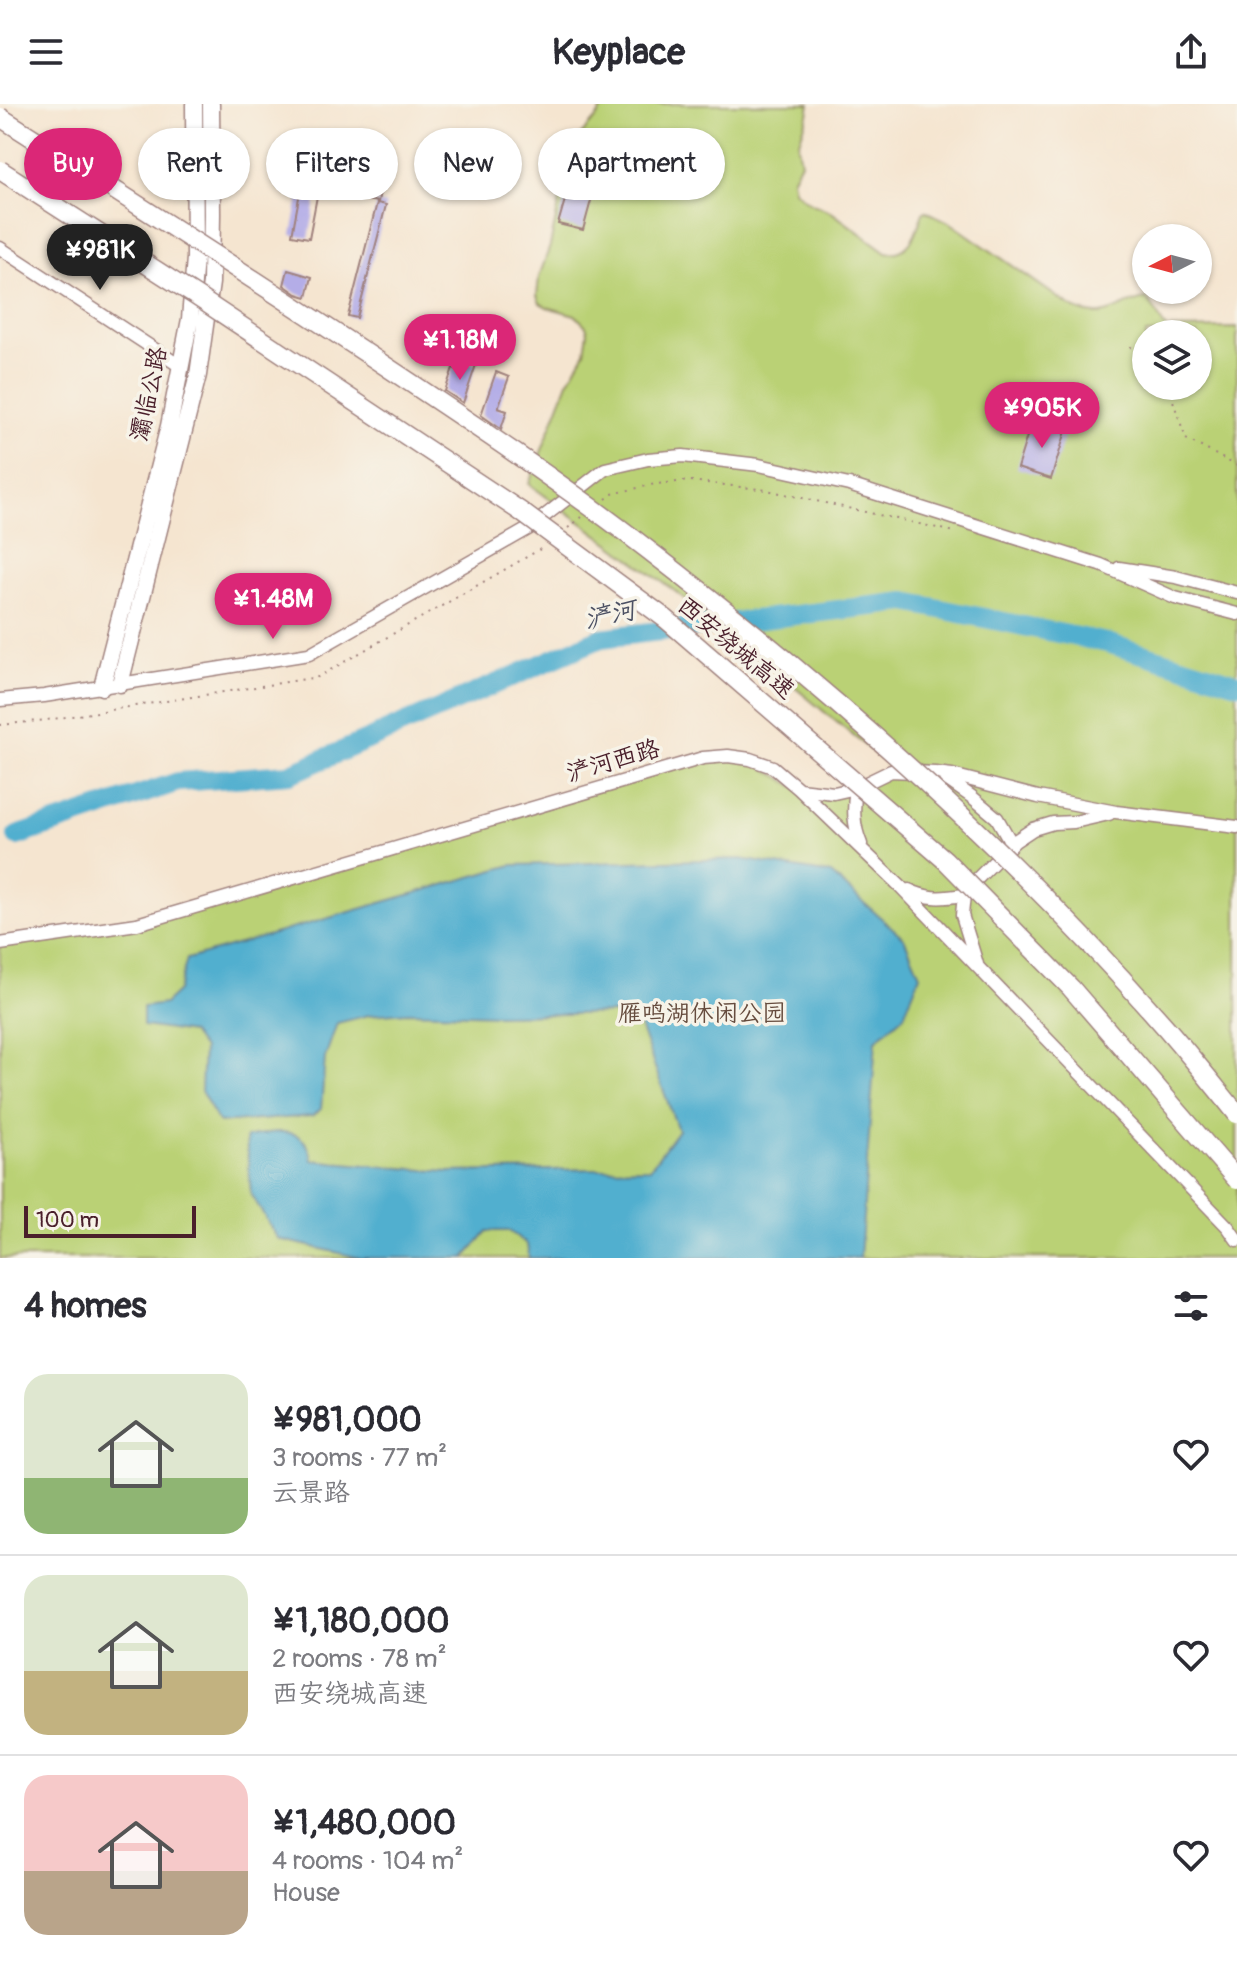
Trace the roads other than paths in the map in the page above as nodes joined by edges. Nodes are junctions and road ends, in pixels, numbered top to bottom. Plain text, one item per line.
1 (194, 104) edge
2 (211, 104) edge
3 (0, 117) edge
4 (0, 170) edge
5 (0, 248) edge
6 (180, 366) junction
7 (1101, 565) junction
8 (1237, 593) edge
9 (1237, 614) edge
10 (120, 684) junction
11 (102, 687) junction
12 (0, 700) edge
13 (935, 773) junction
14 (856, 788) junction
15 (799, 789) junction
16 (1116, 812) junction
17 (1237, 827) edge
18 (1007, 850) junction
19 (864, 851) junction
20 (900, 886) junction
21 (964, 895) junction
22 (0, 944) edge
23 (978, 967) junction
24 (1237, 1114) edge
25 (1237, 1180) edge
26 (1237, 1240) edge

1 - 6 main road, 灞临公路
2 - 10 main road, 灞临公路
3 - 24 highway, 西安绕城高速, bridge
4 - 25 highway, 西安绕城高速, bridge
5 - 6 street
6 - 11 main road, 灞临公路
7 - 8 street
7 - 9 street
7 - 10 street
10 - 11 street
11 - 12 street
13 - 14 street
13 - 16 street
13 - 18 street
14 - 15 street
14 - 19 street
15 - 19 street, 浐河西路
15 - 22 street, 浐河西路
16 - 17 street
16 - 18 street
18 - 21 street
19 - 20 street
20 - 21 street
20 - 23 street
21 - 23 street
23 - 26 street

